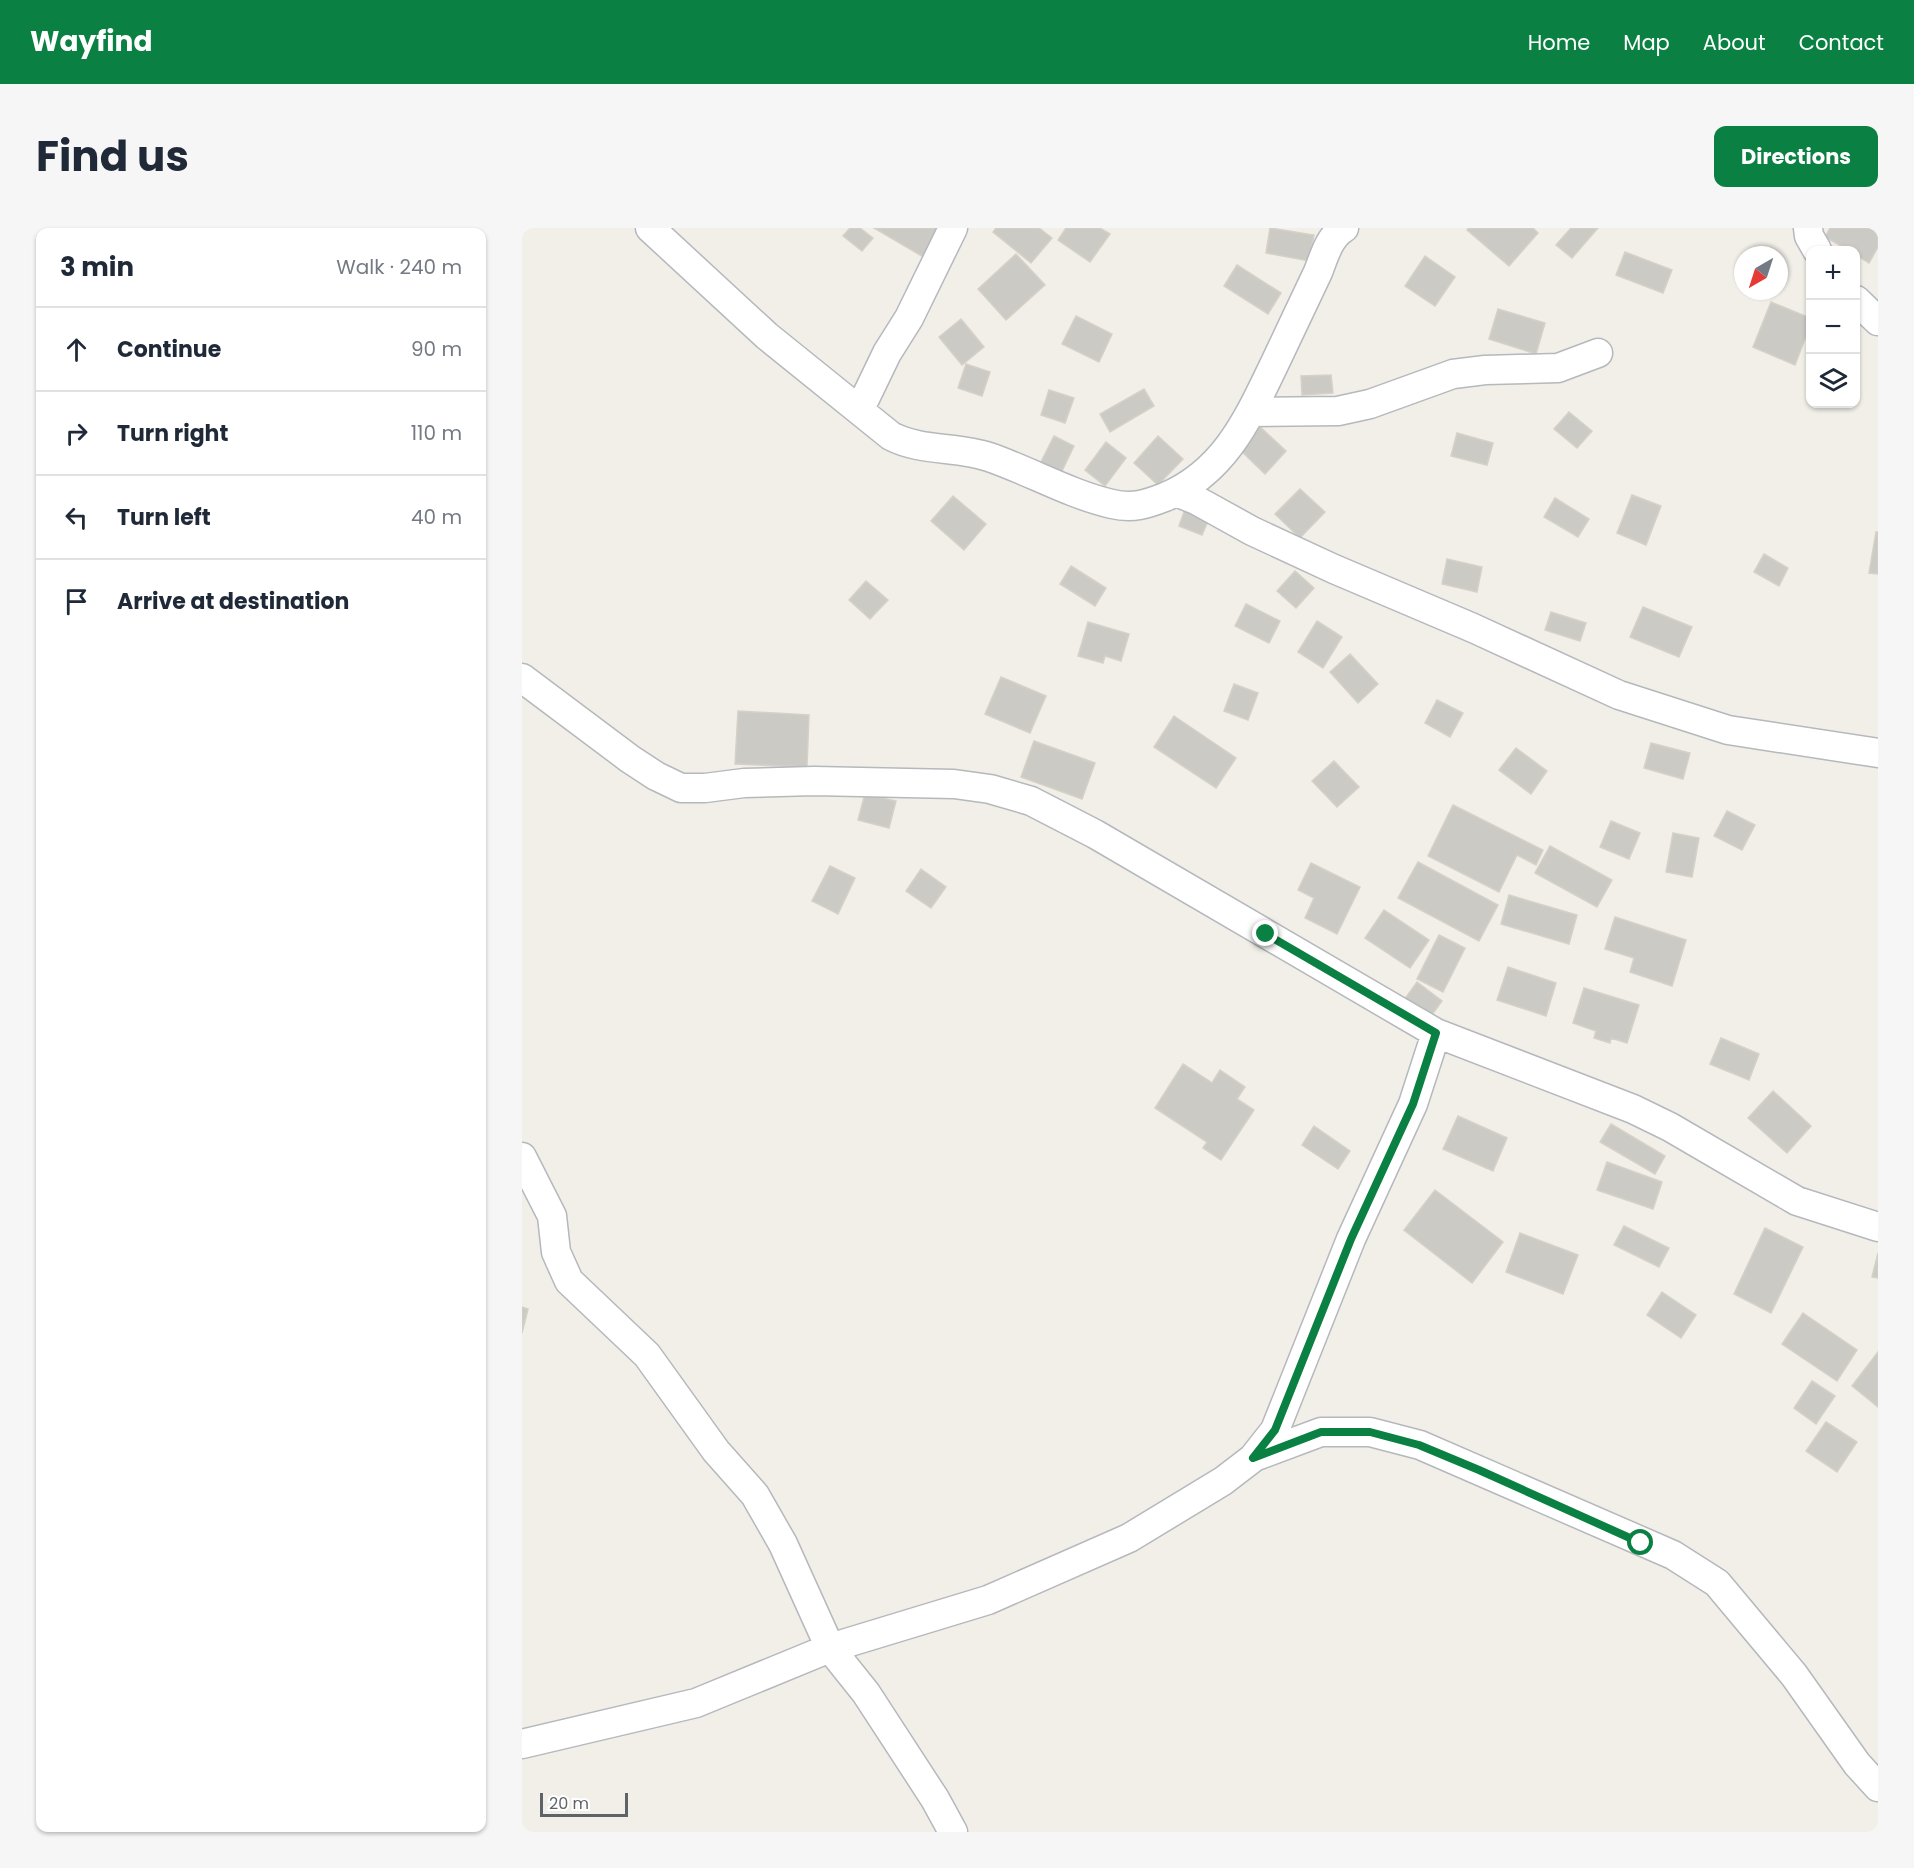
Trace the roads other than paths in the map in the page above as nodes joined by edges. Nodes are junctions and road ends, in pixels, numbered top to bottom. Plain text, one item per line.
1 (650, 228) edge
2 (953, 228) edge
3 (1344, 228) edge
4 (1808, 228) edge
5 (1815, 246) edge
6 (1860, 304) edge
7 (1878, 321) edge
8 (1598, 353) dead end
9 (860, 409) junction
10 (1252, 412) junction
11 (1176, 492) junction
12 (522, 678) edge
13 (1878, 753) edge
14 (1436, 1033) junction
15 (522, 1157) edge
16 (1878, 1227) edge
17 (1253, 1458) junction
18 (830, 1648) junction
19 (522, 1743) edge
20 (1878, 1787) edge
21 (953, 1832) edge

1 - 9 street
2 - 9 street
3 - 10 street
4 - 5 street
6 - 7 street
8 - 10 street
9 - 11 street
10 - 11 street
11 - 13 street
12 - 14 street
14 - 16 street
14 - 17 street
15 - 18 street
17 - 18 street
17 - 20 street
18 - 19 street
18 - 21 street

